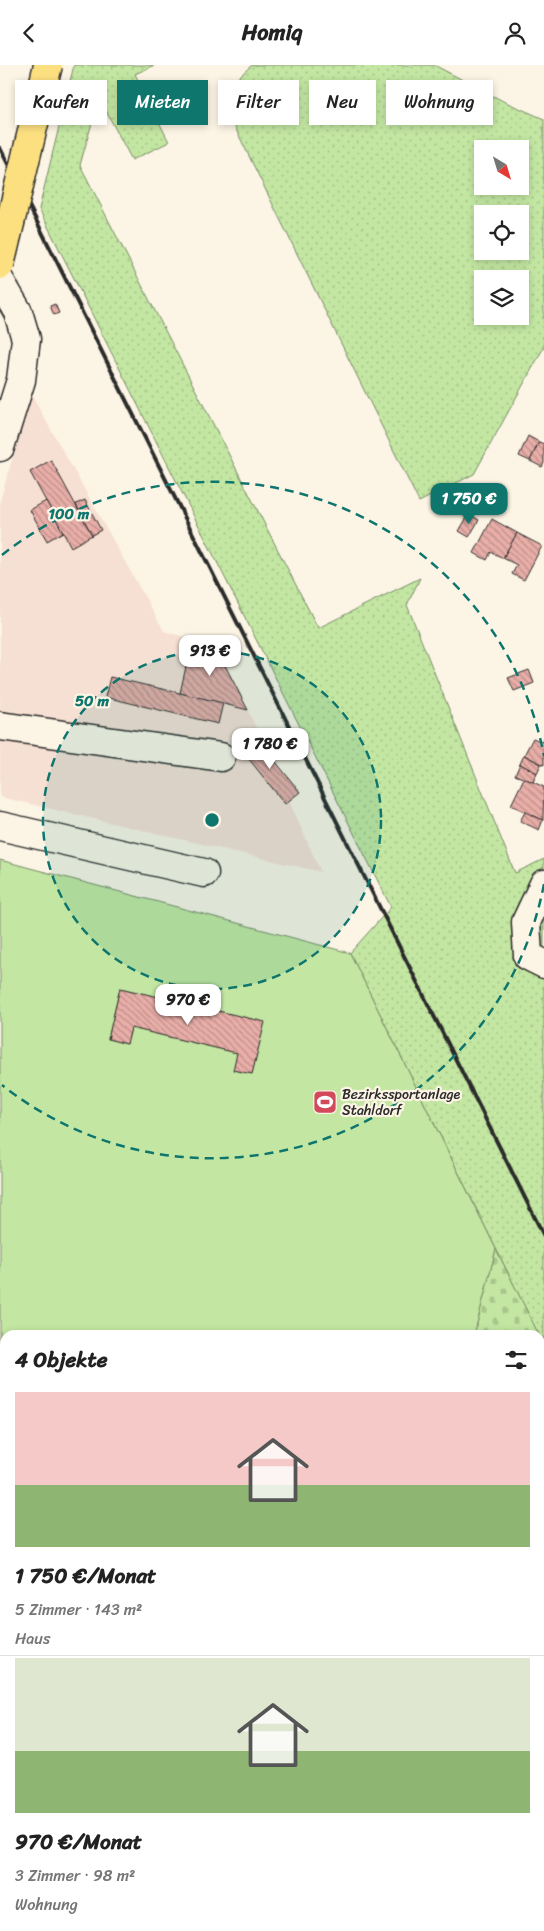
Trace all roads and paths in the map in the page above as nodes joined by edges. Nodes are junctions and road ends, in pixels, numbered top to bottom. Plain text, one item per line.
1 (48, 65) edge
2 (0, 265) edge
3 (0, 281) edge
4 (0, 447) edge
5 (0, 726) edge
6 (221, 757) dead end
7 (0, 826) edge
8 (204, 873) dead end
9 (544, 884) edge
10 (544, 964) edge

1 - 2 main road, bridge
3 - 4 street
5 - 6 street
7 - 8 street
9 - 10 street

